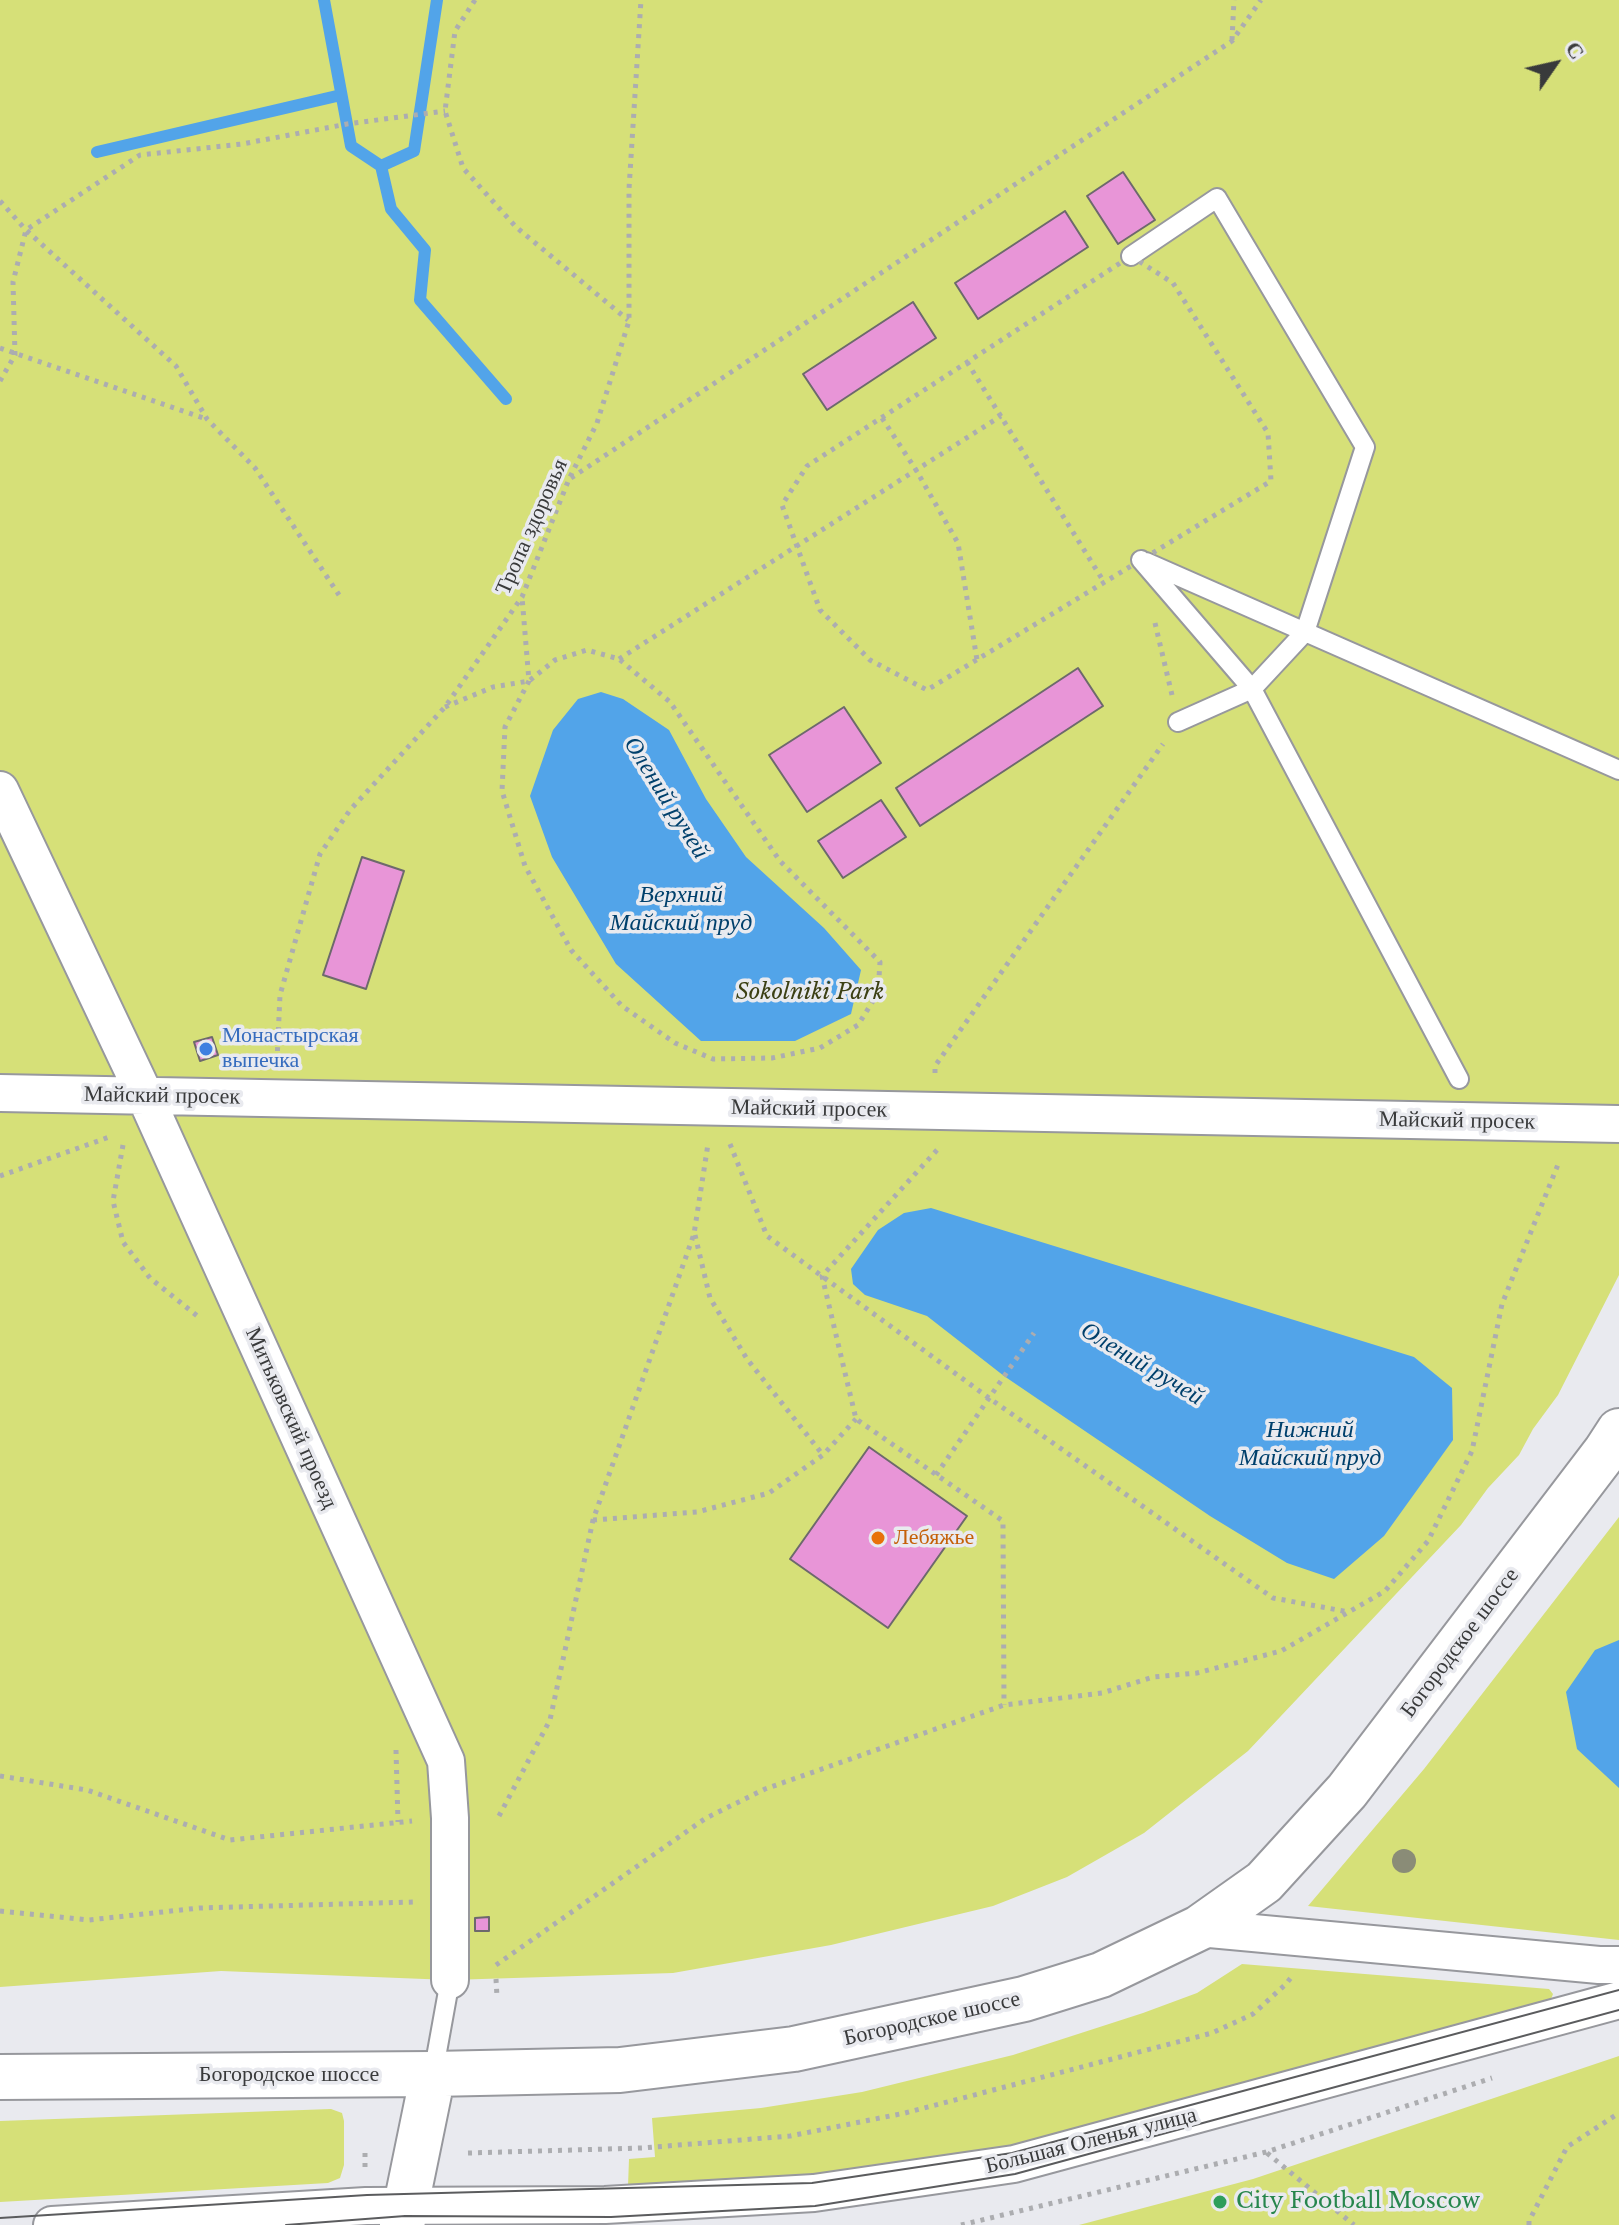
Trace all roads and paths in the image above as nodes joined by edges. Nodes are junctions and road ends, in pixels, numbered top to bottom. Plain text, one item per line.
1 (475, 0) edge
2 (641, 0) edge
3 (1234, 0) edge
4 (1261, 0) edge
5 (1232, 41) junction
6 (445, 111) junction
7 (0, 201) edge
8 (26, 230) junction
9 (1131, 256) junction
10 (629, 321) junction
11 (0, 348) edge
12 (15, 355) junction
13 (967, 362) junction
14 (0, 381) edge
15 (1001, 416) junction
16 (882, 418) junction
17 (207, 419) junction
18 (916, 470) junction
19 (569, 479) junction
20 (798, 545) junction
21 (1142, 567) junction
22 (1104, 582) junction
23 (339, 595) dead end
24 (522, 597) junction
25 (1154, 619) dead end
26 (1305, 632) junction
27 (619, 659) junction
28 (977, 660) junction
29 (529, 681) junction
30 (1252, 689) junction
31 (445, 707) junction
32 (1178, 722) junction
33 (1619, 770) edge
34 (0, 790) edge
35 (935, 1066) dead end
36 (1459, 1079) dead end
37 (0, 1093) edge
38 (145, 1096) junction
39 (274, 1098) junction
40 (714, 1107) junction
41 (937, 1111) junction
42 (1574, 1124) junction
43 (1619, 1124) edge
44 (0, 1176) edge
45 (694, 1234) junction
46 (822, 1276) junction
47 (207, 1326) dead end
48 (1034, 1333) dead end
49 (989, 1398) junction
50 (856, 1419) junction
51 (1619, 1431) edge
52 (823, 1455) junction
53 (936, 1475) junction
54 (593, 1520) junction
55 (1349, 1612) junction
56 (1004, 1705) junction
57 (395, 1740) dead end
58 (0, 1776) edge
59 (499, 1816) dead end
60 (450, 1901) junction
61 (0, 1911) edge
62 (1199, 1928) junction
63 (1322, 1939) junction
64 (496, 1965) dead end
65 (1619, 1965) edge
66 (496, 1979) dead end
67 (450, 1980) joint
68 (497, 1997) dead end
69 (1619, 2000) edge
70 (433, 2074) junction
71 (1501, 2075) dead end
72 (0, 2077) edge
73 (1619, 2113) edge
74 (1266, 2152) junction
75 (468, 2153) dead end
76 (405, 2215) edge
77 (52, 2225) edge
78 (961, 2225) edge
79 (1354, 2225) edge
80 (1529, 2225) edge

1 - 6 path
2 - 10 path, Тропа здоровья
3 - 5 path
4 - 5 path
5 - 19 path
6 - 8 path
6 - 10 path
7 - 8 path
8 - 12 path
8 - 17 path
9 - 13 path
9 - 21 path
9 - 26 lane
10 - 19 path, Тропа здоровья
11 - 12 path
12 - 14 path
12 - 17 path
13 - 15 path
13 - 16 path
15 - 18 path
15 - 22 path
16 - 18 path
16 - 20 path
17 - 23 path
18 - 20 path
18 - 28 path
19 - 24 path, Тропа здоровья
20 - 27 path
20 - 28 path
21 - 22 path
21 - 26 lane
21 - 30 lane
22 - 28 path
24 - 29 path
24 - 31 path, Тропа здоровья
25 - 32 path
26 - 30 lane
26 - 33 lane
27 - 29 path
27 - 29 path
29 - 31 path
30 - 32 lane
30 - 36 lane
31 - 39 path, Тропа здоровья
32 - 35 path
34 - 38 street, Митьковский проезд
37 - 38 street, Майский просек
38 - 39 street, Майский просек
38 - 60 street, Митьковский проезд
39 - 40 street, Майский просек
40 - 41 street, Майский просек
40 - 45 path
40 - 46 path
41 - 42 street, Майский просек
41 - 46 path
42 - 43 street, Майский просек
42 - 55 path
44 - 47 path
45 - 52 path
45 - 54 path
46 - 49 path
46 - 50 path
48 - 49 path
49 - 53 path
49 - 55 path
50 - 52 path
50 - 53 path
51 - 62 main road, Богородское шоссе
52 - 54 path
53 - 56 path
54 - 59 path
55 - 56 path
56 - 64 path
57 - 58 path
60 - 61 path
60 - 67 street, Митьковский проезд
62 - 63 street
62 - 70 main road, Богородское шоссе
63 - 65 street
63 - 75 path
66 - 68 path
67 - 70 lane, Митьковский проезд
69 - 76 street, Большая Оленья улица
70 - 72 main road, Богородское шоссе
70 - 76 main road
71 - 74 path
73 - 80 path
74 - 78 path
74 - 79 path
76 - 77 street, Большая Оленья улица

